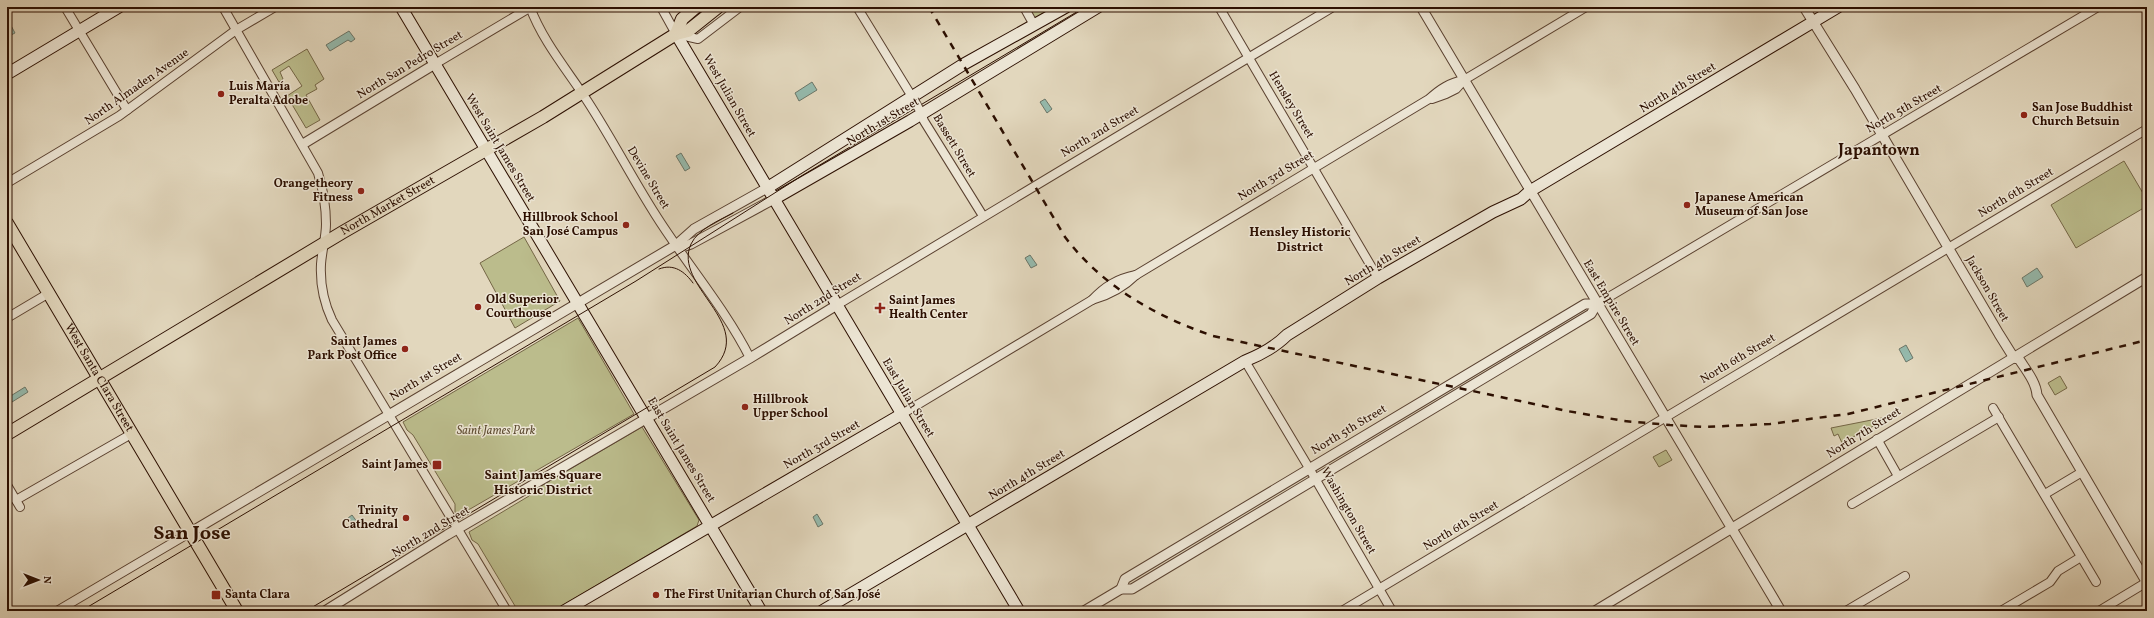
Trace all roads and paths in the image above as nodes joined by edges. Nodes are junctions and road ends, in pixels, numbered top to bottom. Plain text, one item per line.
1 (65, 7) edge
2 (119, 7) edge
3 (223, 7) edge
4 (275, 7) edge
5 (401, 7) edge
6 (530, 7) edge
7 (661, 7) edge
8 (696, 7) edge
9 (718, 7) edge
10 (740, 7) edge
11 (856, 7) edge
12 (1024, 7) edge
13 (1066, 7) edge
14 (1098, 7) edge
15 (1219, 7) edge
16 (1333, 7) edge
17 (1421, 7) edge
18 (1586, 7) edge
19 (1804, 7) edge
20 (1838, 7) edge
21 (2098, 7) edge
22 (1813, 22) junction
23 (1034, 25) junction
24 (79, 30) junction
25 (236, 30) junction
26 (676, 34) junction
27 (1248, 57) junction
28 (435, 64) junction
29 (7, 74) edge
30 (1464, 80) junction
31 (582, 92) junction
32 (912, 98) junction
33 (127, 110) junction
34 (920, 112) junction
35 (2147, 129) edge
36 (1881, 135) junction
37 (303, 144) junction
38 (486, 148) junction
39 (1314, 168) junction
40 (7, 183) edge
41 (767, 188) junction
42 (1530, 191) junction
43 (774, 199) junction
44 (983, 216) junction
45 (7, 223) edge
46 (324, 244) junction
47 (676, 245) junction
48 (1948, 248) junction
49 (2147, 277) edge
50 (1378, 278) junction
51 (49, 293) junction
52 (578, 302) junction
53 (1597, 304) junction
54 (837, 305) junction
55 (7, 318) edge
56 (750, 358) junction
57 (2014, 358) junction
58 (1244, 361) junction
59 (100, 379) junction
60 (1993, 408) dead end
61 (389, 414) junction
62 (902, 414) junction
63 (1666, 417) junction
64 (1998, 417) junction
65 (647, 418) junction
66 (133, 433) junction
67 (7, 434) edge
68 (1877, 439) junction
69 (1309, 468) junction
70 (2082, 472) junction
71 (1898, 476) junction
72 (1316, 479) junction
73 (7, 485) edge
74 (2044, 494) junction
75 (1852, 504) dead end
76 (710, 524) junction
77 (968, 525) junction
78 (1732, 528) junction
79 (458, 529) junction
80 (191, 532) junction
81 (2081, 557) junction
82 (1905, 576) dead end
83 (2096, 582) dead end
84 (2147, 582) edge
85 (1121, 589) junction
86 (1379, 589) junction
87 (57, 611) edge
88 (237, 611) edge
89 (325, 611) edge
90 (507, 611) edge
91 (564, 611) edge
92 (762, 611) edge
93 (822, 611) edge
94 (1019, 611) edge
95 (1084, 611) edge
96 (1342, 611) edge
97 (1392, 611) edge
98 (1595, 611) edge
99 (1781, 611) edge
100 (1846, 611) edge
101 (2001, 611) edge
102 (2099, 611) edge

1 - 24 street
2 - 24 main road
3 - 25 street
4 - 25 street, North Almaden Avenue
5 - 28 main road, West Saint James Street
6 - 28 street, North San Pedro Street
6 - 31 street, Devine Street
7 - 26 street, West Julian Street
8 - 26 main road
9 - 26 main road, North Market Street
10 - 26 street
11 - 32 street, Bassett Street
12 - 23 street
13 - 23 main road, North 1st Street
14 - 34 main road, North 1st Street
15 - 27 street, Hensley Street
16 - 27 street, North 2nd Street
17 - 30 street, East Empire Street
18 - 30 street, North 3rd Street
19 - 22 street, Jackson Street
20 - 22 main road, North 4th Street
21 - 36 street, North 5th Street
22 - 36 street, Jackson Street
22 - 42 main road, North 4th Street
23 - 32 main road, North 1st Street
24 - 29 main road
24 - 33 street
25 - 33 street, North Almaden Avenue
25 - 37 street
26 - 31 main road, North Market Street
26 - 41 main road, West Julian Street
27 - 39 street, Hensley Street
27 - 44 street, North 2nd Street
28 - 37 street, North San Pedro Street
28 - 38 main road, West Saint James Street
30 - 39 street, North 3rd Street
30 - 42 street, East Empire Street
31 - 38 main road, North Market Street
31 - 47 street, Devine Street
32 - 34 street, Bassett Street, bridge
32 - 41 main road, North 1st Street
33 - 40 street, North Almaden Avenue
34 - 43 main road, North 1st Street
34 - 44 street, Bassett Street
35 - 48 street, North 6th Street
36 - 48 street, Jackson Street
36 - 53 street, North 5th Street
37 - 46 street
38 - 46 main road, North Market Street
38 - 52 main road, West Saint James Street
39 - 50 street, Hensley Street
39 - 62 street, North 3rd Street
41 - 43 main road, West Julian Street
41 - 47 street, North 1st Street
42 - 50 main road, North 4th Street
42 - 53 street, East Empire Street
43 - 47 street, North 1st Street
43 - 54 main road, East Julian Street
44 - 54 street, North 2nd Street
45 - 51 main road, West Santa Clara Street
46 - 59 main road, North Market Street
46 - 61 street
47 - 52 street, North 1st Street
47 - 56 street, Devine Street
48 - 57 street, Jackson Street
48 - 63 street, North 6th Street
49 - 57 street, North 7th Street
50 - 58 main road, North 4th Street
51 - 55 street
51 - 59 main road, West Santa Clara Street
52 - 61 street, North 1st Street
52 - 65 main road, East Saint James Street
53 - 63 street, East Empire Street
53 - 69 street, North 5th Street
53 - 72 street, North 5th Street
54 - 56 street, North 2nd Street
54 - 62 main road, East Julian Street
56 - 65 street, North 2nd Street
57 - 68 street, North 7th Street
57 - 70 street, Jackson Street
58 - 69 street, Washington Street
58 - 77 main road, North 4th Street
59 - 66 main road, West Santa Clara Street
59 - 67 main road, North Market Street
60 - 64 street
61 - 79 street
61 - 80 street, North 1st Street
62 - 76 main road, North 3rd Street
62 - 77 main road, East Julian Street
63 - 78 street, East Empire Street
63 - 86 street, North 6th Street
64 - 71 street
64 - 74 street
65 - 76 main road, East Saint James Street
65 - 79 street, North 2nd Street
66 - 73 street
66 - 80 main road, West Santa Clara Street
68 - 71 street
68 - 78 street, North 7th Street
69 - 72 street, Washington Street
69 - 85 street, North 5th Street
70 - 74 street
70 - 84 street, Jackson Street
71 - 75 street
72 - 85 street, North 5th Street
72 - 86 street, Washington Street
74 - 81 street
76 - 91 main road, North 3rd Street
76 - 92 main road, East Saint James Street
77 - 93 main road, North 4th Street
77 - 94 main road, East Julian Street
78 - 98 street, North 7th Street
78 - 99 street, East Empire Street
79 - 89 street, North 2nd Street
79 - 90 street
80 - 87 street
80 - 88 main road, West Santa Clara Street
81 - 83 street
81 - 101 street
82 - 100 street
84 - 102 street
85 - 95 street, North 5th Street
86 - 96 street, North 6th Street
86 - 97 street, Washington Street

